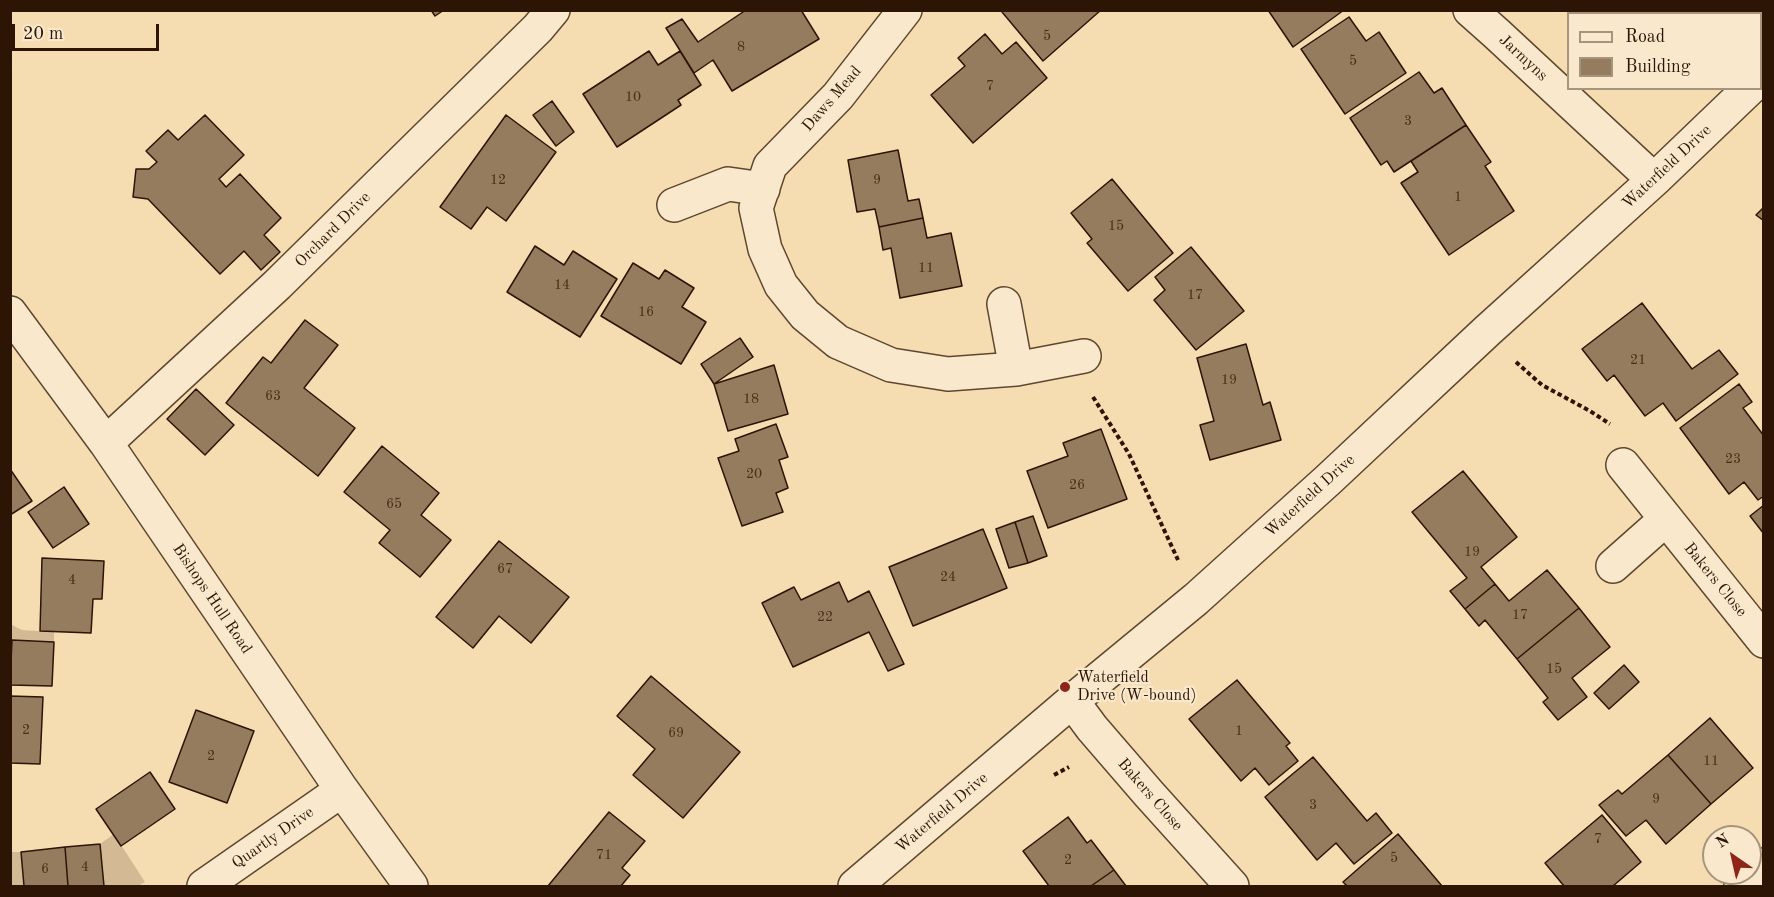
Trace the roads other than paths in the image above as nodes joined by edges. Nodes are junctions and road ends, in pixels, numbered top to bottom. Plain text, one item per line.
1 (553, 10) edge
2 (904, 10) edge
3 (1470, 10) edge
4 (1748, 90) edge
5 (1654, 180) junction
6 (763, 189) junction
7 (675, 205) dead end
8 (1004, 304) dead end
9 (10, 313) edge
10 (1077, 357) road end
11 (1016, 369) junction
12 (106, 443) junction
13 (1623, 465) road end
14 (1666, 519) junction
15 (1613, 566) dead end
16 (1764, 641) edge
17 (1072, 701) junction
18 (342, 790) junction
19 (1764, 865) edge
20 (204, 886) edge
21 (411, 886) edge
22 (855, 886) edge
23 (1232, 886) edge
24 (1741, 886) edge

1 - 12 street, Orchard Drive
2 - 6 street, Daws Mead
3 - 5 street, Jarmyns
4 - 5 street, Waterfield Drive
5 - 17 street, Waterfield Drive
6 - 7 street
6 - 11 street, Daws Mead
8 - 11 street
9 - 12 street, Bishops Hull Road
10 - 11 street, Daws Mead
12 - 18 street, Bishops Hull Road
13 - 14 street, Bakers Close
14 - 15 street
14 - 16 street, Bakers Close
17 - 22 street, Waterfield Drive
17 - 23 street, Bakers Close
18 - 20 street, Quartly Drive
18 - 21 street, Bishops Hull Road
19 - 24 street

